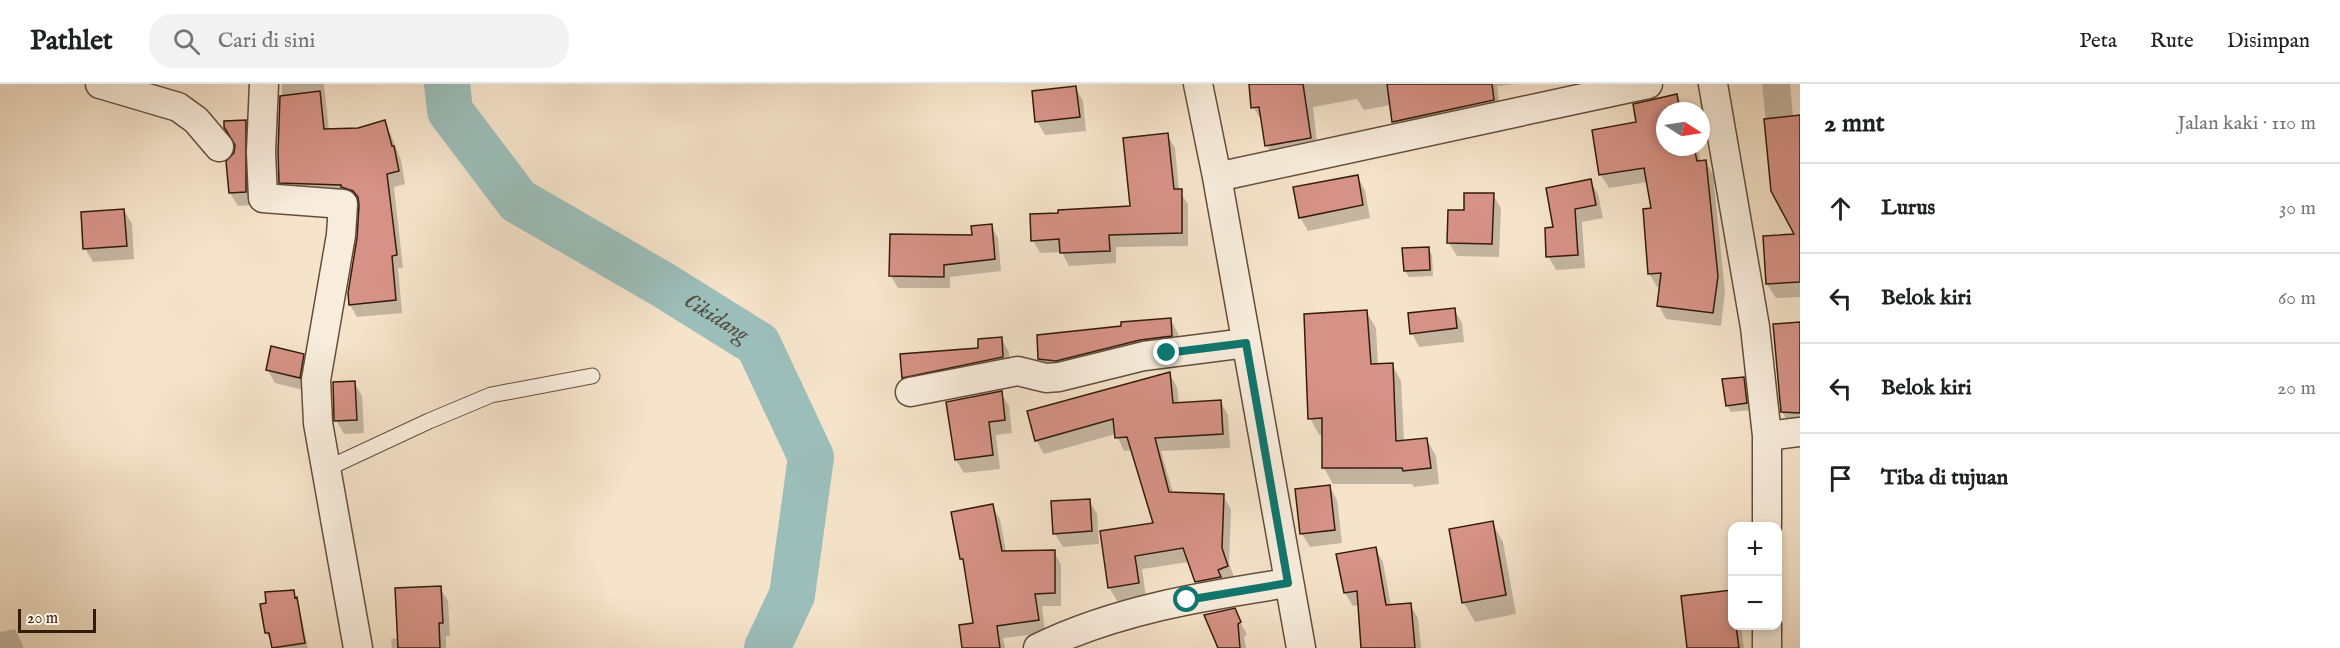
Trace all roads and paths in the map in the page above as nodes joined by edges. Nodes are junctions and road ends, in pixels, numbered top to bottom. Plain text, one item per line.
1 (100, 84) edge
2 (264, 84) edge
3 (1198, 84) edge
4 (1648, 84) edge
5 (1713, 84) edge
6 (219, 147) dead end
7 (1217, 177) junction
8 (1246, 343) junction
9 (592, 376) dead end
10 (910, 392) dead end
11 (1800, 432) edge
12 (1767, 436) junction
13 (326, 470) junction
14 (1767, 522) edge
15 (1288, 583) junction
16 (1767, 630) edge
17 (358, 648) edge
18 (1038, 648) edge
19 (1301, 648) edge
20 (1767, 648) edge

1 - 6 street
2 - 13 street
3 - 7 street
4 - 7 street
5 - 12 street
7 - 8 street
8 - 10 street
8 - 15 street
9 - 13 lane
11 - 12 street
12 - 14 street
13 - 17 street
15 - 18 street
15 - 19 street
16 - 20 street

